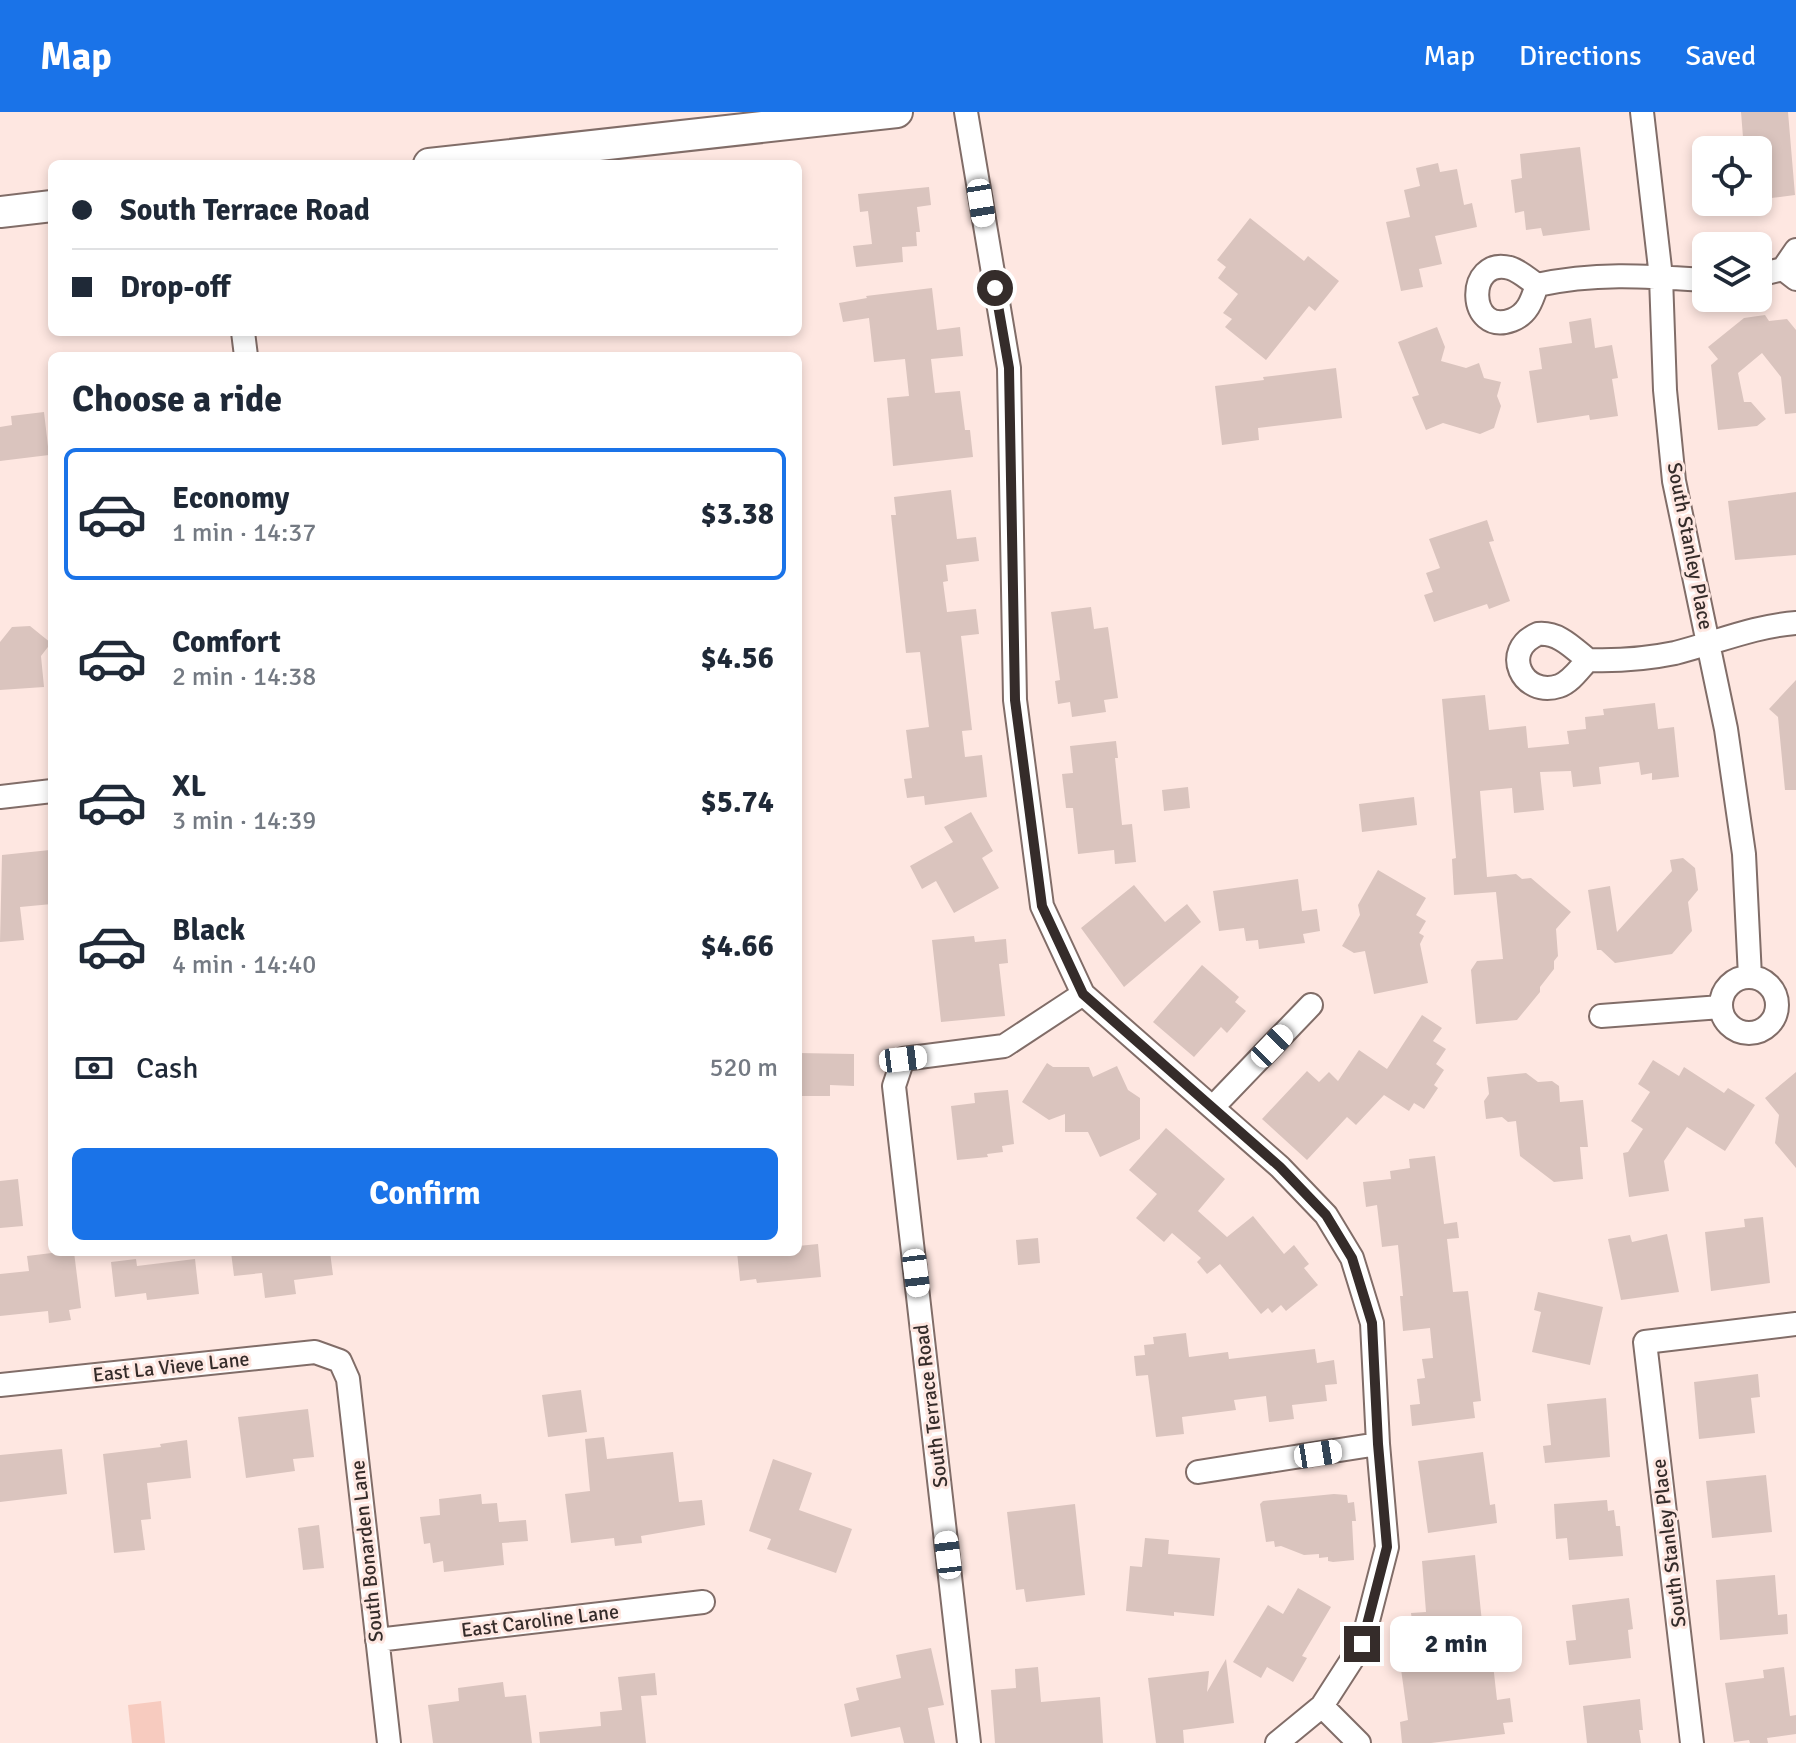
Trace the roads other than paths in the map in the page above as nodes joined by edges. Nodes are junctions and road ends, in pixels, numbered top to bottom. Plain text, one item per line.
1 (897, 112) edge
2 (966, 112) edge
3 (1642, 112) edge
4 (780, 118) edge
5 (460, 160) edge
6 (48, 206) edge
7 (0, 212) edge
8 (1796, 250) edge
9 (1789, 274) edge
10 (1661, 277) junction
11 (1692, 279) edge
12 (1537, 285) dead end
13 (1796, 623) edge
14 (1709, 642) junction
15 (1588, 660) dead end
16 (48, 791) edge
17 (0, 797) edge
18 (1750, 977) junction
19 (1083, 994) junction
20 (1786, 998) edge
21 (1311, 1005) dead end
22 (1721, 1007) junction
23 (1601, 1016) dead end
24 (1213, 1107) junction
25 (1796, 1324) edge
26 (340, 1361) joint
27 (0, 1385) edge
28 (1378, 1444) junction
29 (1198, 1472) dead end
30 (703, 1602) dead end
31 (377, 1640) junction
32 (1322, 1706) junction
33 (389, 1743) edge
34 (969, 1743) edge
35 (1277, 1743) edge
36 (1359, 1743) edge
37 (1692, 1743) edge

1 - 4 main road
2 - 19 street
3 - 10 street, South Stanley Place
4 - 5 main road
6 - 7 main road
8 - 9 street
10 - 11 street
10 - 12 street
10 - 14 street, South Stanley Place
13 - 14 street
14 - 15 street
14 - 18 street, South Stanley Place
16 - 17 street
18 - 20 street
18 - 22 street
19 - 24 street
19 - 34 street, South Terrace Road
20 - 22 street
21 - 24 street
22 - 23 street
24 - 28 street
25 - 37 street, South Stanley Place
26 - 27 street, East La Vieve Lane
26 - 31 street, South Bonarden Lane
28 - 29 street
28 - 32 street
30 - 31 street, East Caroline Lane
31 - 33 street, South Bonarden Lane
32 - 35 street
32 - 36 street

